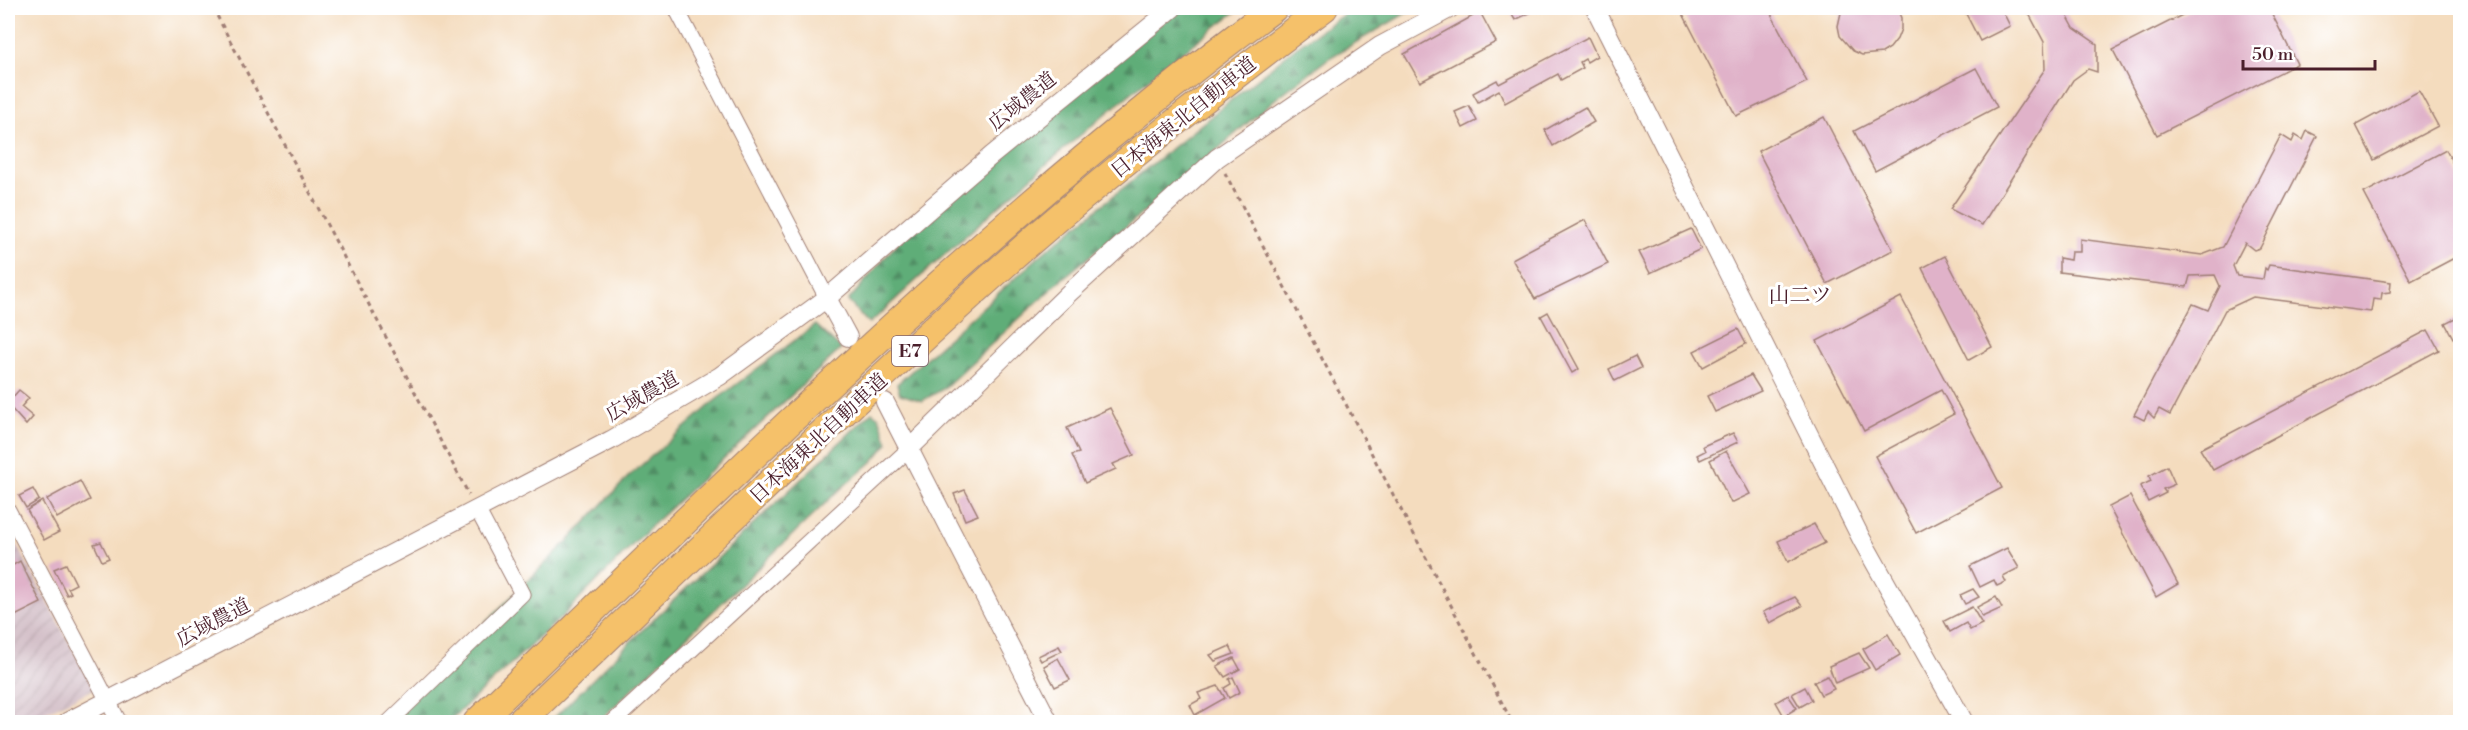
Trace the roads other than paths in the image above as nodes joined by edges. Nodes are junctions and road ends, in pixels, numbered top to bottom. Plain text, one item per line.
1 (676, 8) edge
2 (1173, 8) edge
3 (1274, 8) edge
4 (1324, 8) edge
5 (1451, 8) edge
6 (1595, 8) edge
7 (827, 298) junction
8 (848, 337) dead end
9 (885, 402) dead end
10 (908, 450) junction
11 (477, 509) junction
12 (8, 510) edge
13 (107, 702) junction
14 (67, 723) edge
15 (119, 723) edge
16 (389, 723) edge
17 (477, 723) edge
18 (520, 723) edge
19 (613, 723) edge
20 (1049, 723) edge
21 (1964, 723) edge

1 - 7 street
2 - 7 street, 広域農道
3 - 17 highway, 日本海東北自動車道 / E7
4 - 18 highway, 日本海東北自動車道 / E7
5 - 10 street
6 - 21 street
7 - 8 street
7 - 11 street, 広域農道
9 - 10 street
10 - 19 street
10 - 20 street
11 - 13 street, 広域農道
11 - 16 street
12 - 13 street
13 - 14 street, 広域農道
13 - 15 street

